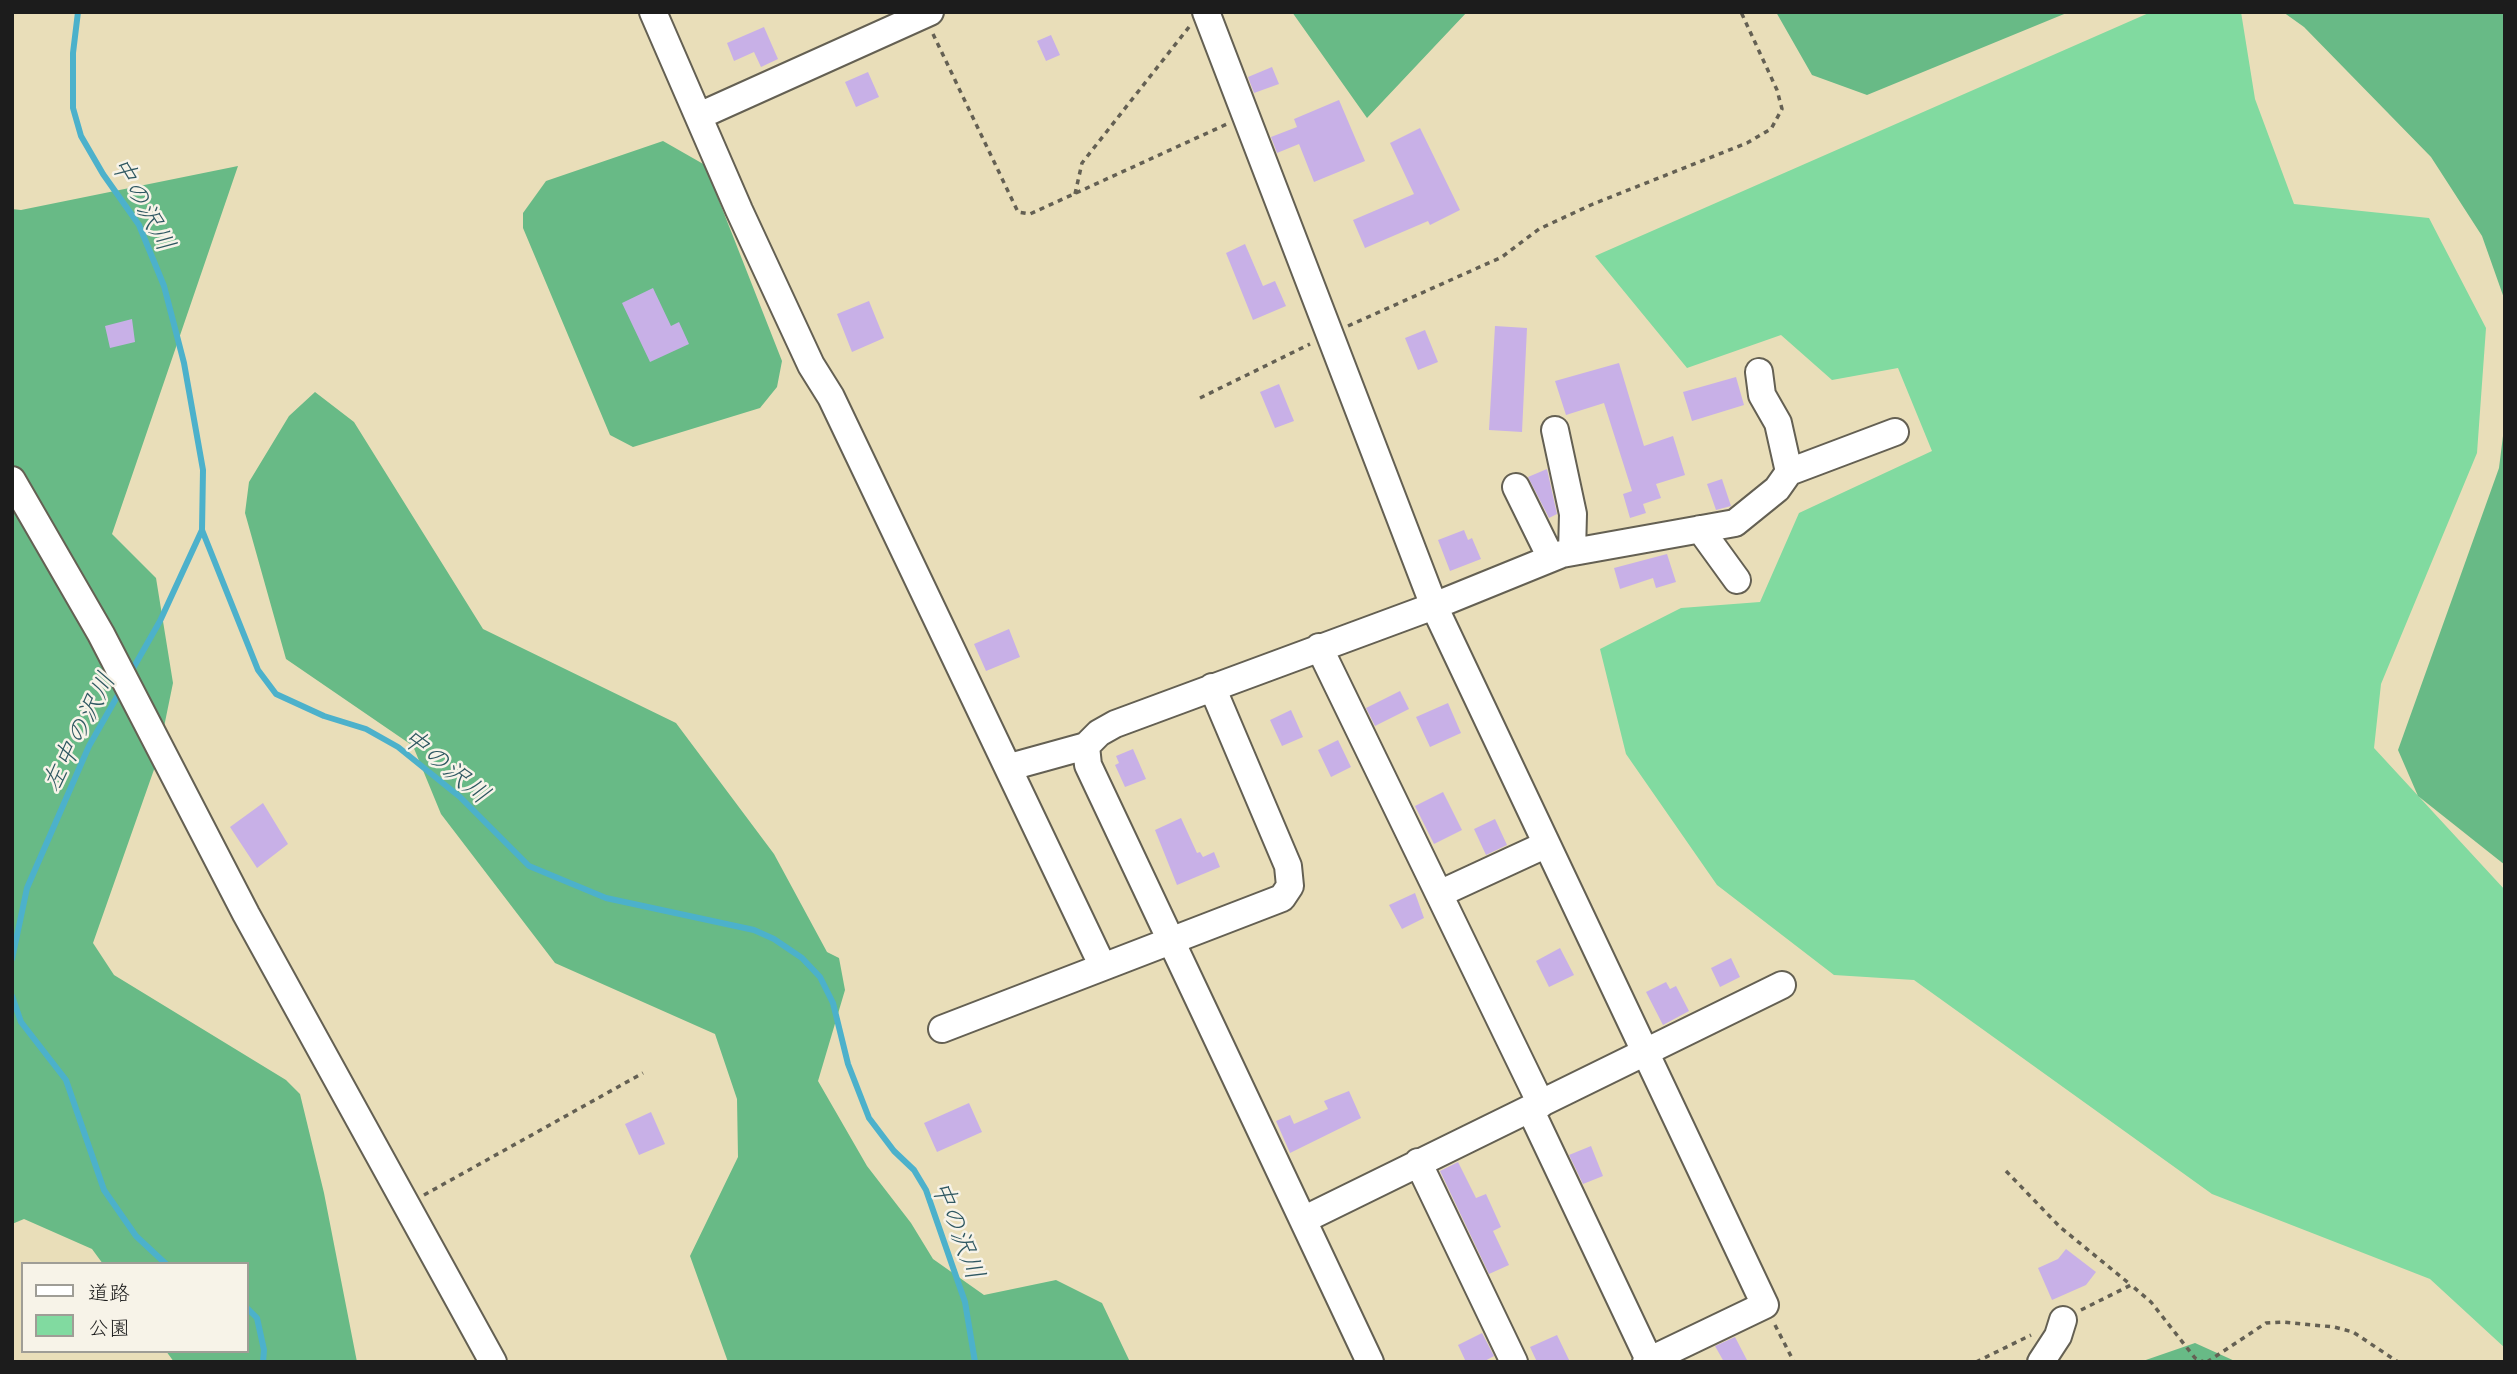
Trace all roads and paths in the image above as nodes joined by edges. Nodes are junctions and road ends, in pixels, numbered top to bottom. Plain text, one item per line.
1 (653, 12) edge
2 (1741, 12) edge
3 (927, 14) edge
4 (1200, 17) edge
5 (1245, 115) junction
6 (699, 116) junction
7 (1075, 194) junction
8 (1328, 335) junction
9 (1759, 372) dead end
10 (1200, 398) dead end
11 (1555, 430) dead end
12 (1895, 432) dead end
13 (1789, 472) junction
14 (12, 480) edge
15 (1516, 487) dead end
16 (1700, 529) junction
17 (1562, 555) junction
18 (1737, 580) dead end
19 (1434, 606) junction
20 (1319, 646) junction
21 (1212, 687) junction
22 (1086, 746) junction
23 (1010, 767) junction
24 (1545, 845) junction
25 (1439, 894) junction
26 (1170, 942) junction
27 (1103, 967) junction
28 (1782, 985) dead end
29 (942, 1029) dead end
30 (1646, 1052) junction
31 (643, 1073) dead end
32 (1535, 1107) junction
33 (1418, 1163) junction
34 (2006, 1171) dead end
35 (407, 1204) junction
36 (1303, 1220) junction
37 (2131, 1285) junction
38 (1765, 1305) junction
39 (2063, 1320) junction
40 (1648, 1361) edge
41 (493, 1362) edge
42 (1370, 1362) edge
43 (1514, 1362) edge
44 (1794, 1362) edge
45 (1976, 1362) edge
46 (2041, 1362) edge
47 (2205, 1362) edge
48 (2398, 1362) edge

1 - 6 street
2 - 8 path
3 - 6 street
3 - 7 path
4 - 5 street
4 - 7 path
5 - 7 path
5 - 8 street
6 - 23 street
8 - 10 path
8 - 19 street
9 - 13 street
11 - 17 street
12 - 13 street
13 - 16 street
14 - 35 street
15 - 17 street
16 - 17 street
16 - 18 street
17 - 19 street
19 - 20 street
19 - 24 street
20 - 21 street
20 - 25 street
21 - 22 street
21 - 26 street
22 - 23 street
22 - 26 street
23 - 27 street
24 - 25 street
24 - 30 street
25 - 32 street
26 - 27 street
26 - 36 street
27 - 29 street
28 - 30 street
30 - 32 street
30 - 38 street
31 - 35 path
32 - 33 street
32 - 40 street
33 - 36 street
33 - 43 street
34 - 37 path
35 - 41 street
36 - 42 street
37 - 39 path
37 - 47 path
38 - 40 street
38 - 44 path
39 - 45 path
39 - 46 street
47 - 48 path

